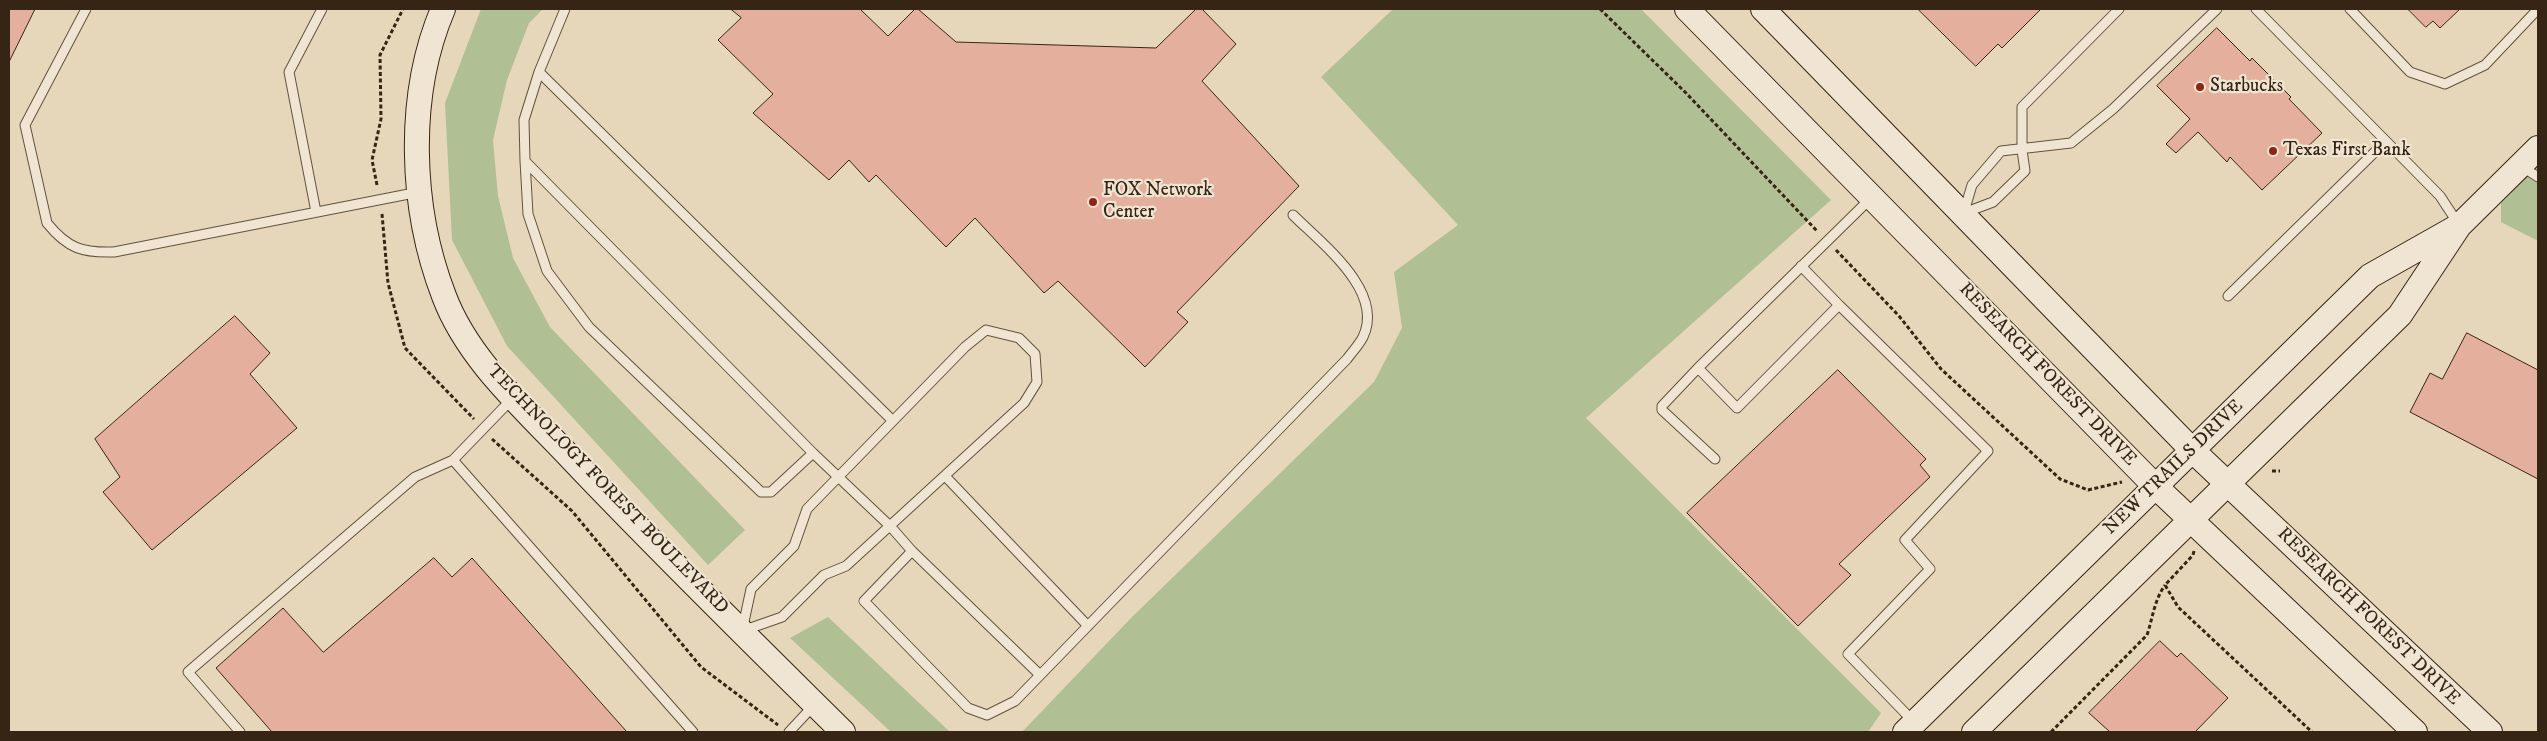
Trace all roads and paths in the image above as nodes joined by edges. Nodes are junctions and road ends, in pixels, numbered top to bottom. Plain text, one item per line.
1 (86, 9) edge
2 (322, 9) edge
3 (443, 9) edge
4 (564, 9) edge
5 (1600, 9) edge
6 (1687, 9) edge
7 (1763, 9) edge
8 (2119, 9) edge
9 (2217, 9) edge
10 (2256, 9) edge
11 (2350, 9) edge
12 (2538, 9) edge
13 (539, 72) junction
14 (2386, 142) junction
15 (2538, 148) edge
16 (2022, 150) junction
17 (525, 161) junction
18 (2529, 171) edge
19 (420, 191) junction
20 (1872, 197) junction
21 (316, 212) junction
22 (1964, 214) junction
23 (1293, 216) dead end
24 (2459, 226) junction
25 (1827, 241) junction
26 (1801, 266) junction
27 (2228, 296) dead end
28 (1839, 305) junction
29 (1698, 368) junction
30 (514, 397) junction
31 (893, 421) junction
32 (2192, 450) junction
33 (813, 453) junction
34 (1715, 459) dead end
35 (453, 460) junction
36 (2280, 471) dead end
37 (945, 476) junction
38 (838, 478) junction
39 (2123, 482) dead end
40 (2155, 486) junction
41 (2236, 491) junction
42 (2198, 526) junction
43 (891, 527) junction
44 (912, 551) junction
45 (2165, 585) junction
46 (1088, 626) junction
47 (742, 631) junction
48 (1040, 675) junction
49 (815, 704) junction
50 (1910, 727) edge
51 (839, 731) edge
52 (240, 732) edge
53 (693, 732) edge
54 (789, 732) edge
55 (1974, 732) edge
56 (2050, 732) edge
57 (2312, 732) edge
58 (2415, 732) edge
59 (2490, 732) edge

1 - 21 lane
2 - 21 lane
3 - 19 street, TECHNOLOGY FOREST BOULEVARD
4 - 13 lane
5 - 25 path
6 - 20 street, RESEARCH FOREST DRIVE
7 - 22 street, RESEARCH FOREST DRIVE
8 - 16 lane
9 - 16 lane
10 - 14 lane
11 - 12 lane
13 - 17 lane
13 - 31 lane
14 - 24 lane
14 - 27 lane
15 - 18 street, NEW TRAILS DRIVE
16 - 22 lane
16 - 22 lane
17 - 33 lane
17 - 33 lane
18 - 24 street, NEW TRAILS DRIVE
19 - 21 lane
19 - 30 street, TECHNOLOGY FOREST BOULEVARD
20 - 25 lane
20 - 40 street, RESEARCH FOREST DRIVE
22 - 32 street, RESEARCH FOREST DRIVE
23 - 46 lane
24 - 32 street, NEW TRAILS DRIVE
24 - 41 street, NEW TRAILS DRIVE
25 - 26 lane
25 - 39 path
26 - 28 lane
26 - 29 lane
28 - 29 lane
28 - 50 lane
29 - 34 lane
30 - 35 lane
30 - 47 street, TECHNOLOGY FOREST BOULEVARD
31 - 37 lane
31 - 38 lane
32 - 40 street, NEW TRAILS DRIVE
32 - 41 street, RESEARCH FOREST DRIVE
33 - 38 lane
35 - 52 lane
35 - 53 lane
36 - 41 path
37 - 43 lane
37 - 46 lane
38 - 43 lane
38 - 47 lane
40 - 42 street, RESEARCH FOREST DRIVE
40 - 50 street, NEW TRAILS DRIVE
41 - 42 street, NEW TRAILS DRIVE
41 - 59 street, RESEARCH FOREST DRIVE
42 - 45 path
42 - 55 street, NEW TRAILS DRIVE
42 - 58 street, RESEARCH FOREST DRIVE
43 - 44 lane
43 - 47 lane
44 - 48 lane
44 - 48 lane
45 - 56 path
45 - 57 path
46 - 48 lane
47 - 49 street, TECHNOLOGY FOREST BOULEVARD
49 - 51 street, TECHNOLOGY FOREST BOULEVARD
49 - 54 lane

